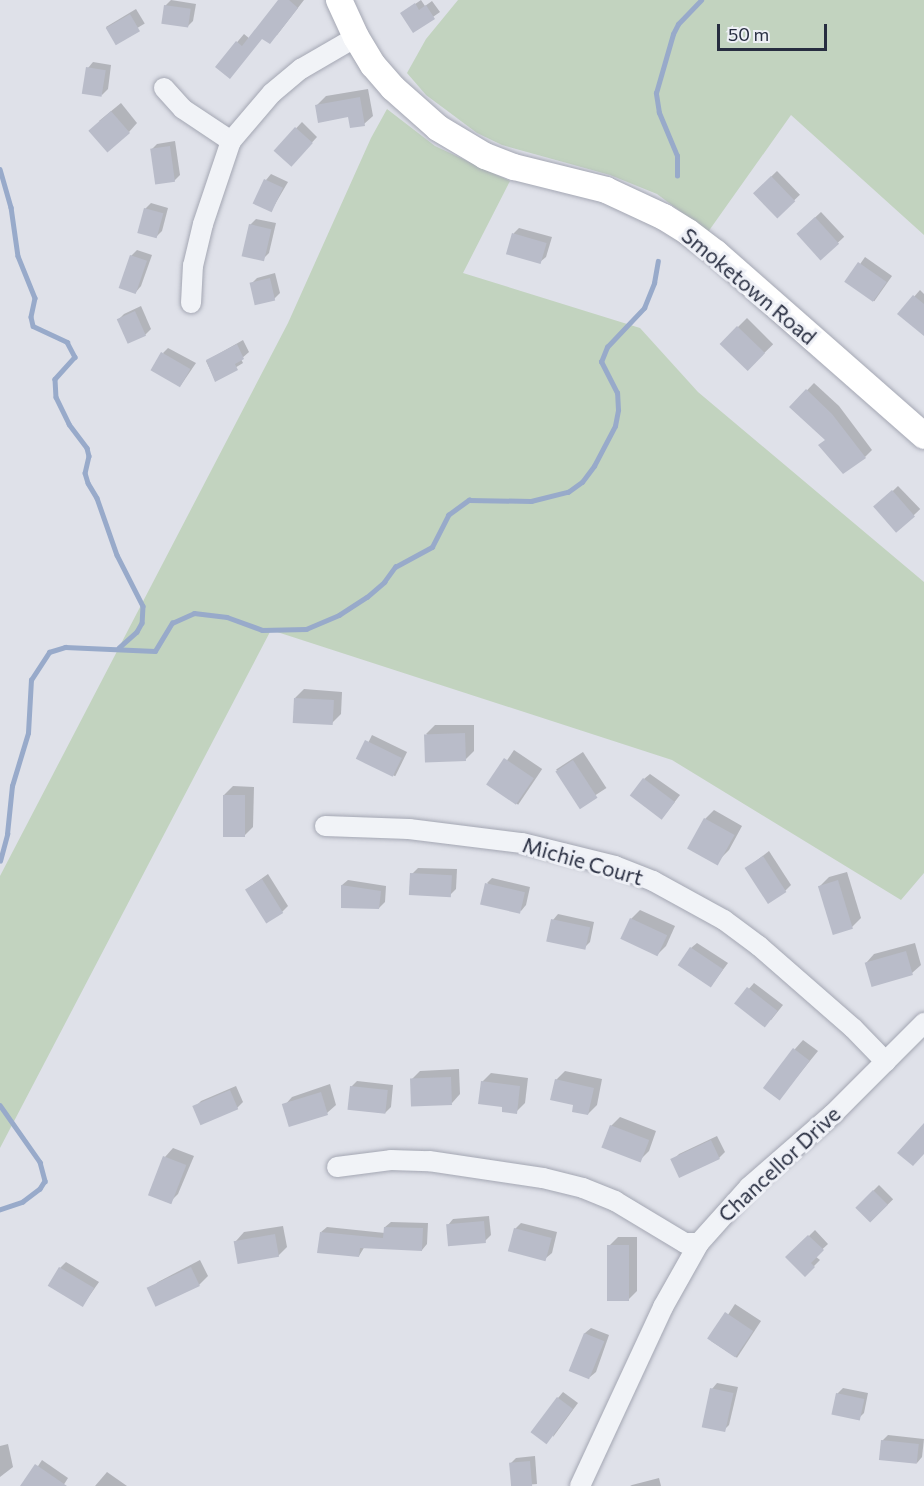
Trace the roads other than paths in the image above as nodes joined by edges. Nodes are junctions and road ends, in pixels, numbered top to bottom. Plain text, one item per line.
1 (339, 0) edge
2 (356, 37) junction
3 (164, 88) dead end
4 (231, 141) junction
5 (191, 303) dead end
6 (924, 436) edge
7 (326, 826) dead end
8 (924, 1023) edge
9 (886, 1062) junction
10 (337, 1167) dead end
11 (699, 1244) junction
12 (580, 1486) edge

1 - 2 main road, Smoketown Road
2 - 4 street
2 - 6 main road, Smoketown Road
3 - 4 street
4 - 5 street
7 - 9 street, Michie Court
8 - 9 street, Chancellor Drive
9 - 11 street, Chancellor Drive
10 - 11 street
11 - 12 street, Chancellor Drive

